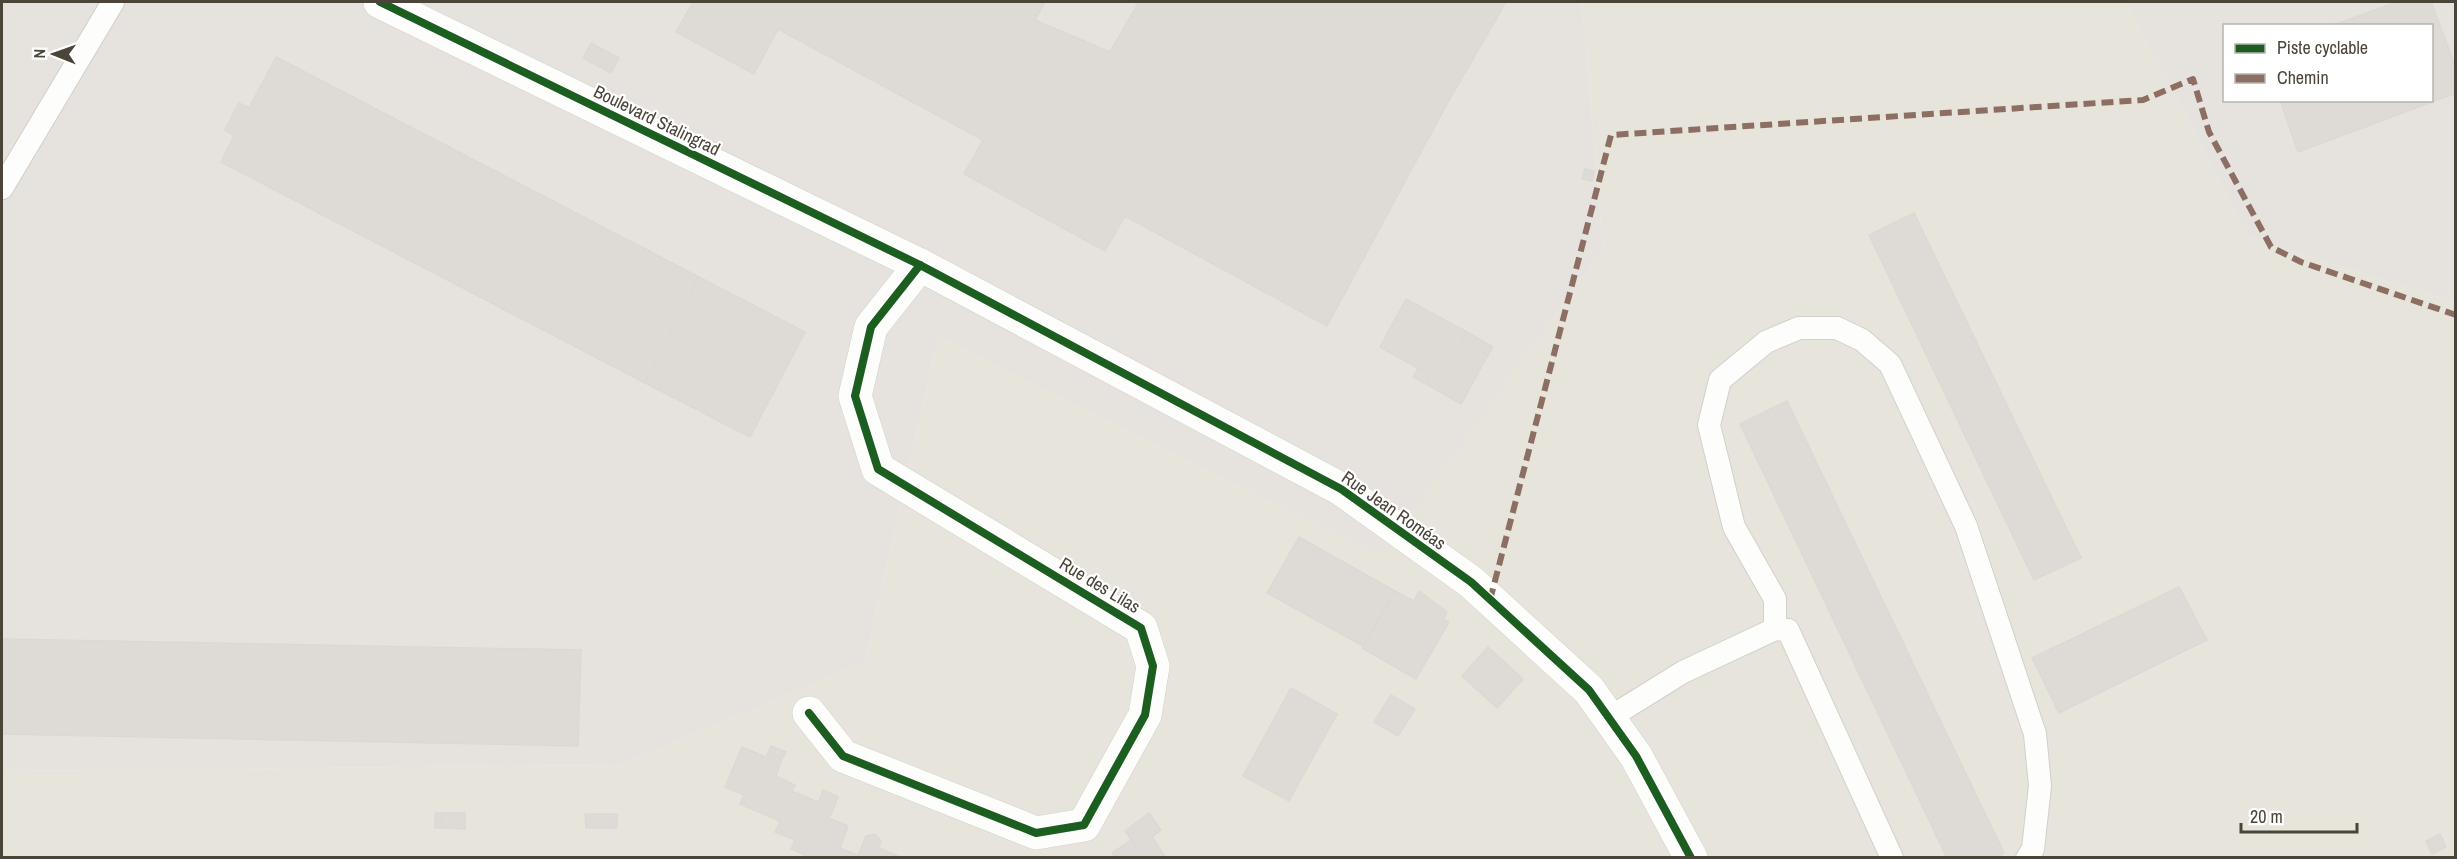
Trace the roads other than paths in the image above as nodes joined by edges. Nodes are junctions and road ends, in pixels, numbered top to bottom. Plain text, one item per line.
1 (113, 2) edge
2 (380, 2) edge
3 (2, 188) edge
4 (920, 265) junction
5 (1775, 628) junction
6 (809, 713) dead end
7 (1609, 718) junction
8 (1691, 858) edge
9 (1892, 858) edge
10 (2027, 858) edge

1 - 3 lane
2 - 4 street, Boulevard Stalingrad
4 - 6 street, Rue des Lilas
4 - 7 street, Rue Jean Roméas
5 - 7 lane
5 - 9 lane
5 - 10 lane
7 - 8 street, Rue Jean Roméas

